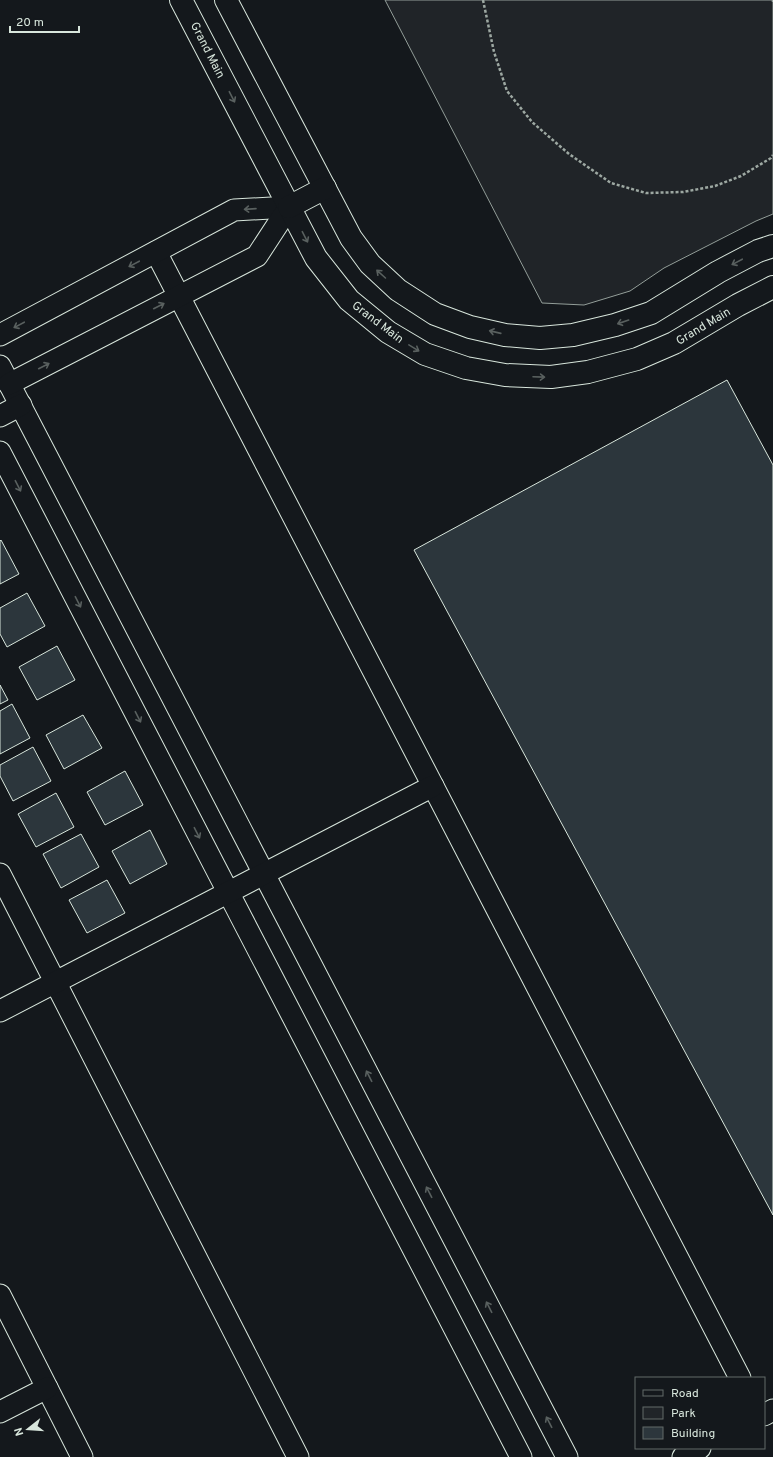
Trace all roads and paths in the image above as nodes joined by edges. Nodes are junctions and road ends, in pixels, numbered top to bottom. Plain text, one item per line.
1 (182, 0) edge
2 (226, 0) edge
3 (483, 0) edge
4 (773, 155) edge
5 (325, 188) junction
6 (289, 207) junction
7 (773, 246) edge
8 (156, 252) junction
9 (773, 287) edge
10 (179, 296) junction
11 (0, 335) edge
12 (5, 375) edge
13 (21, 405) junction
14 (0, 416) edge
15 (0, 452) edge
16 (433, 786) junction
17 (0, 874) edge
18 (264, 874) junction
19 (228, 893) junction
20 (56, 983) junction
21 (0, 1011) edge
22 (0, 1296) edge
23 (739, 1377) edge
24 (47, 1388) junction
25 (0, 1412) edge
26 (698, 1449) edge
27 (82, 1457) edge
28 (298, 1457) edge
29 (521, 1457) edge
30 (567, 1457) edge
31 (683, 1457) edge

1 -> 6 street, Grand Main
2 - 5 street
3 - 4 path
5 - 6 street
7 -> 5 street
6 -> 8 street
6 -> 9 street, Grand Main
6 - 10 street
8 - 10 street
8 -> 11 street
12 -> 10 street
10 - 16 street
12 - 13 street
13 - 14 street
13 - 18 street
15 -> 19 street
16 - 18 street
16 - 23 street
17 - 20 street
18 - 19 street
30 -> 18 street
19 - 20 street
19 - 29 street
20 - 21 street
20 - 28 street
22 - 24 street
24 - 25 street
24 - 27 street
26 - 31 street

